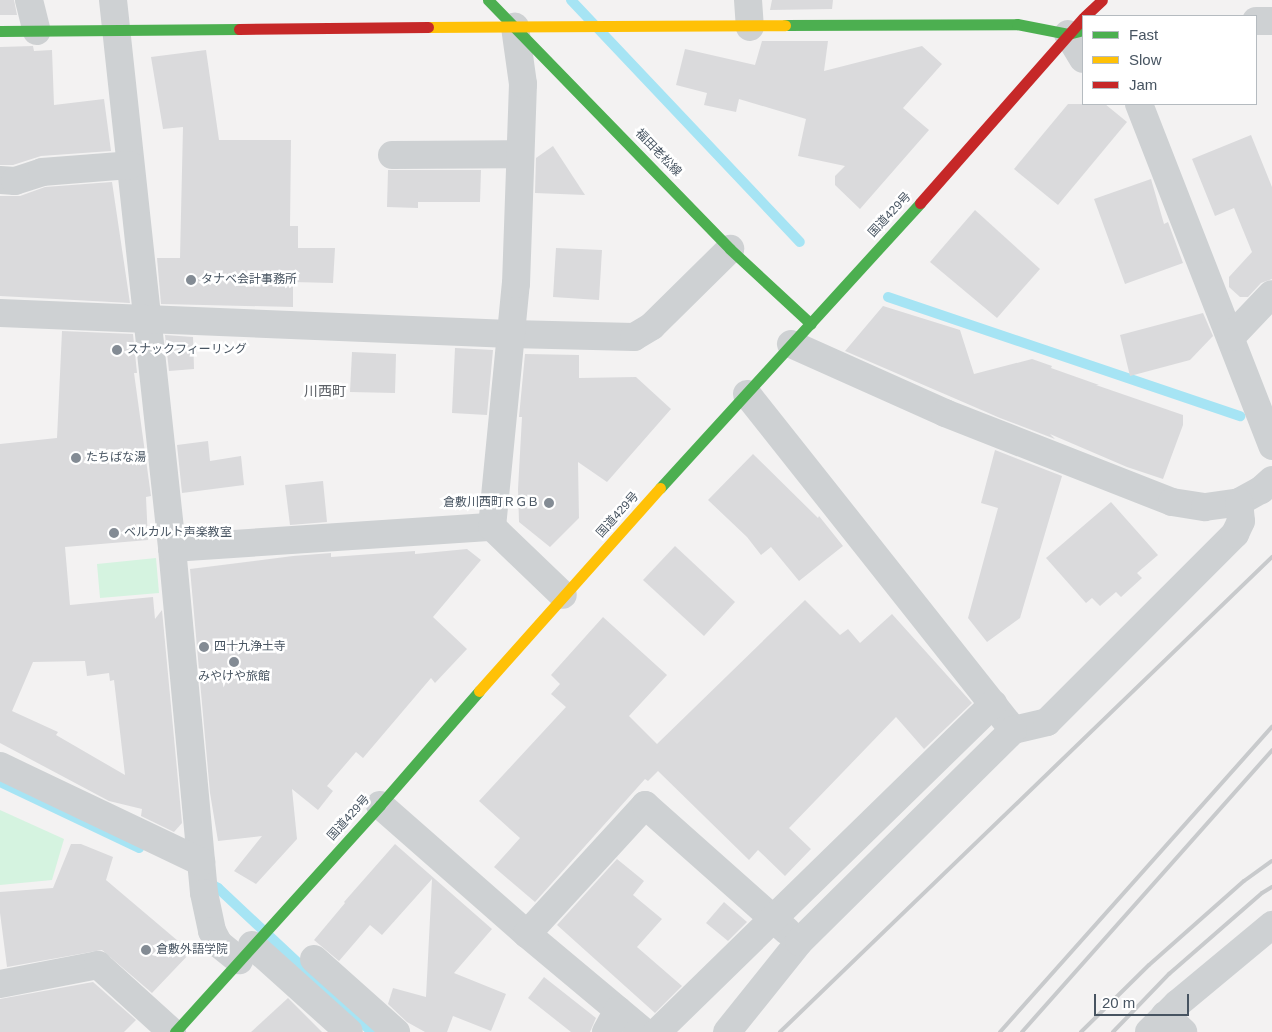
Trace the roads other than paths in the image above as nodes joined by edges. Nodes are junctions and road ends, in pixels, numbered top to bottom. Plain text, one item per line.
1 (30, 0) edge
2 (113, 0) edge
3 (488, 0) edge
4 (1102, 0) edge
5 (749, 13) edge
6 (1089, 15) edge
7 (1257, 21) edge
8 (1272, 21) edge
9 (1080, 25) edge
10 (515, 27) junction
11 (116, 29) junction
12 (0, 31) edge
13 (36, 31) junction
14 (1082, 48) edge
15 (1139, 105) edge
16 (520, 154) junction
17 (392, 155) dead end
18 (130, 164) junction
19 (0, 180) edge
20 (730, 248) junction
21 (1272, 294) edge
22 (0, 312) edge
23 (148, 320) junction
24 (810, 324) junction
25 (511, 334) junction
26 (1231, 337) junction
27 (791, 344) junction
28 (747, 394) junction
29 (1272, 446) edge
30 (1272, 480) edge
31 (1239, 502) junction
32 (492, 526) junction
33 (172, 548) junction
34 (564, 596) junction
35 (993, 704) junction
36 (1013, 730) junction
37 (0, 766) edge
38 (380, 805) junction
39 (202, 874) junction
40 (773, 918) junction
41 (1272, 925) edge
42 (527, 934) junction
43 (799, 942) junction
44 (250, 948) junction
45 (314, 959) dead end
46 (0, 984) edge
47 (612, 1021) edge
48 (1166, 1026) edge
49 (173, 1032) edge
50 (349, 1032) edge
51 (396, 1032) edge
52 (644, 1032) edge
53 (658, 1032) edge
54 (727, 1032) edge

1 - 13 street
2 - 11 street
3 - 10 main road, 福田老松線
4 - 6 main road, 国道429号
5 - 9 main road
5 - 10 main road
7 - 8 street
9 - 14 street
9 - 24 main road, 国道429号
10 - 11 main road
10 - 16 street
10 - 20 main road, 福田老松線
11 - 13 main road
11 - 18 street
12 - 13 main road
15 - 26 street
16 - 17 street
16 - 25 street
18 - 19 street
18 - 23 street
20 - 24 main road, 福田老松線
20 - 25 street
21 - 26 street
22 - 23 street
23 - 25 street
23 - 33 street
24 - 27 main road, 国道429号
25 - 32 street
26 - 29 street
27 - 28 main road, 国道429号
27 - 31 street
28 - 34 main road, 国道429号
28 - 35 street
30 - 31 street
31 - 36 street
32 - 33 street
32 - 34 street
33 - 39 street
34 - 38 main road, 国道429号
35 - 36 street
35 - 40 street
36 - 43 street
37 - 39 street
38 - 42 street
38 - 44 main road, 国道429号
39 - 44 street
40 - 42 street
40 - 43 street
40 - 53 street
41 - 48 street
42 - 47 street
43 - 54 street
44 - 49 main road, 国道429号
44 - 50 street
45 - 51 street
46 - 49 street
47 - 52 street

